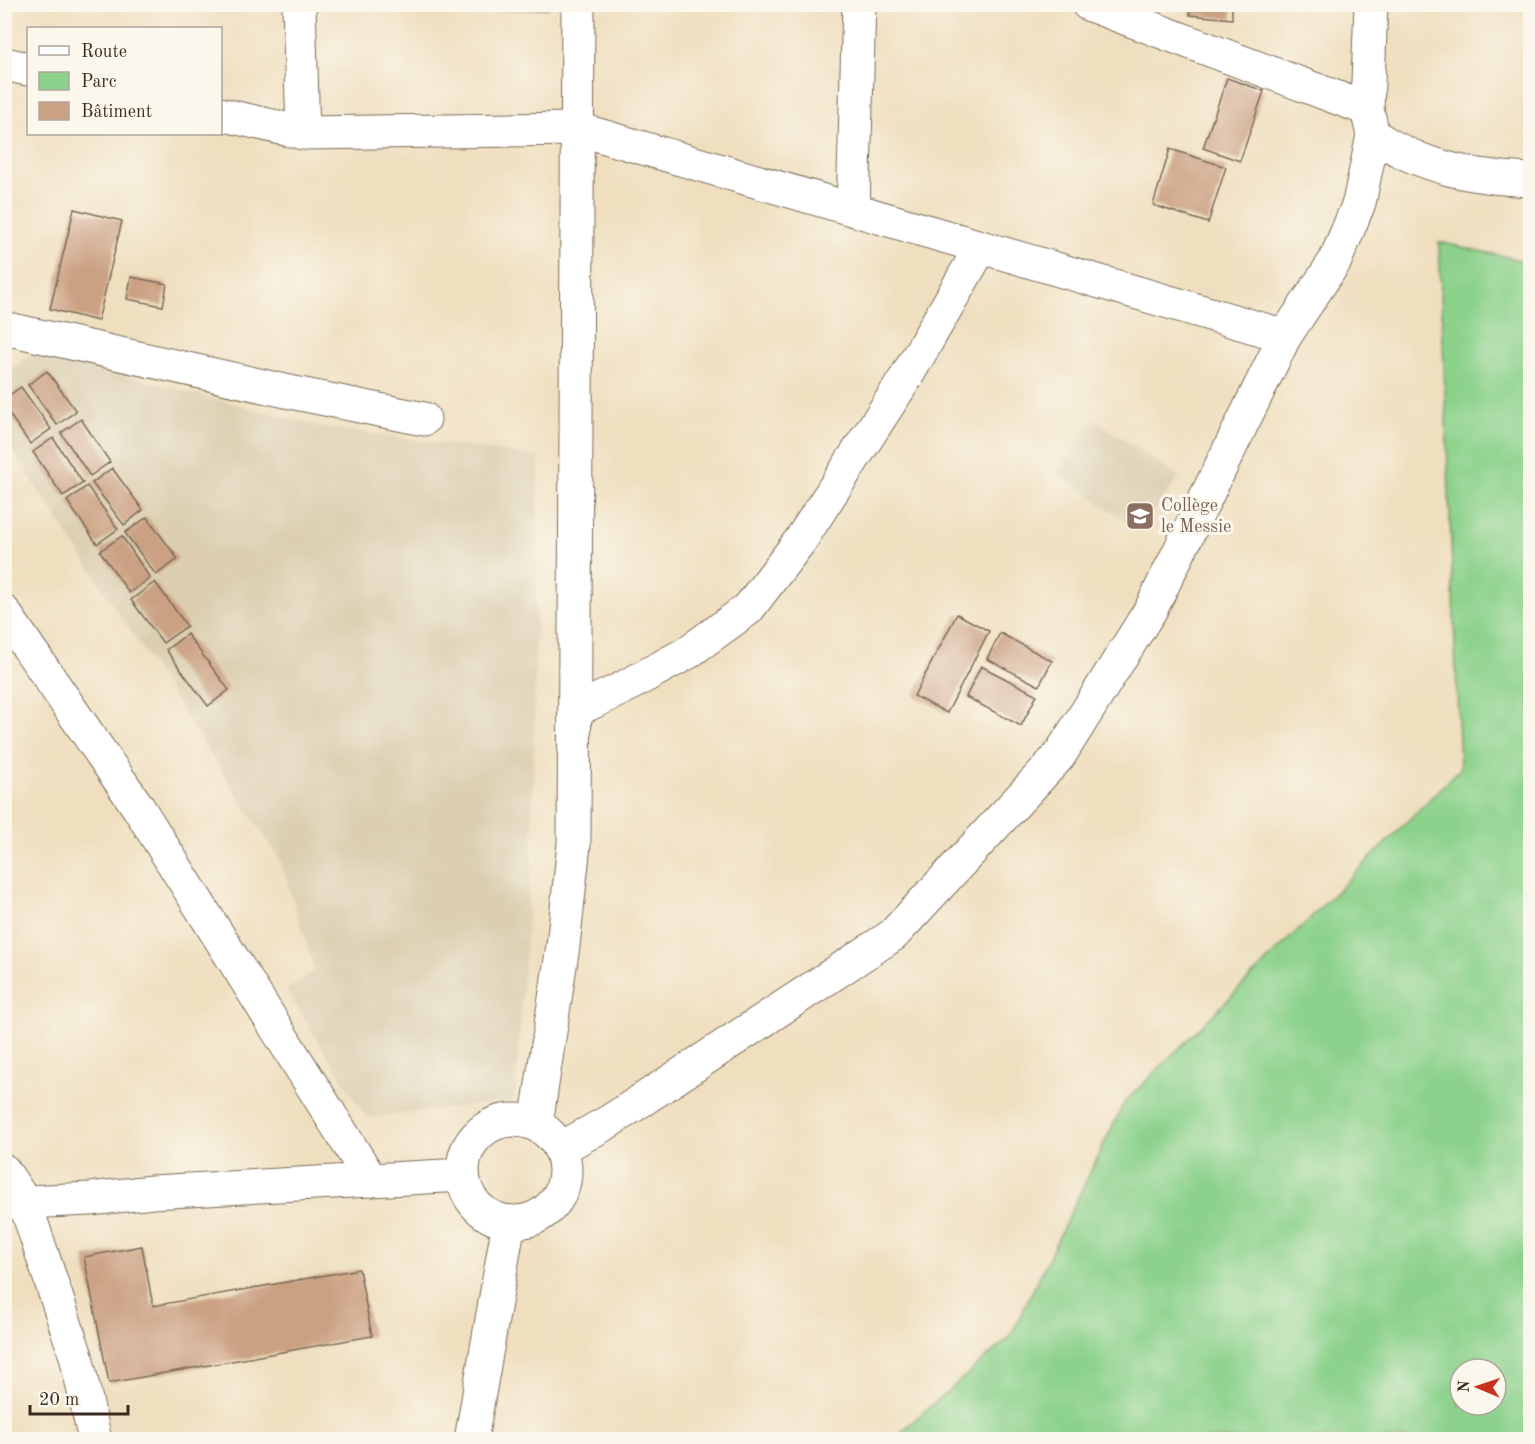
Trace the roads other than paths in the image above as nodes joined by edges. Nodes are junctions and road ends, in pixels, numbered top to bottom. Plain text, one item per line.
1 (299, 4) edge
2 (578, 4) edge
3 (859, 4) edge
4 (1371, 4) edge
5 (1094, 6) edge
6 (4, 64) edge
7 (27, 69) edge
8 (222, 114) edge
9 (1370, 122) junction
10 (578, 129) junction
11 (303, 133) junction
12 (1530, 180) edge
13 (853, 209) junction
14 (981, 247) junction
15 (4, 328) edge
16 (1286, 336) junction
17 (424, 419) dead end
18 (4, 612) edge
19 (576, 710) junction
20 (536, 1125) junction
21 (560, 1149) junction
22 (4, 1171) edge
23 (463, 1174) junction
24 (371, 1180) junction
25 (15, 1203) edge
26 (509, 1222) junction
27 (94, 1440) edge
28 (471, 1440) edge

1 - 11 street
2 - 10 street
3 - 13 street
4 - 9 street
5 - 9 street
6 - 7 street
8 - 11 street
9 - 12 street
9 - 16 street
10 - 11 street
10 - 13 street
10 - 19 street
13 - 14 street
14 - 16 street
14 - 19 street
15 - 17 street
16 - 21 street
18 - 24 street
19 - 20 street
20 - 21 street
20 - 23 street
21 - 26 street
22 - 25 street
23 - 24 street
23 - 26 street
24 - 25 street
25 - 27 street
26 - 28 street

